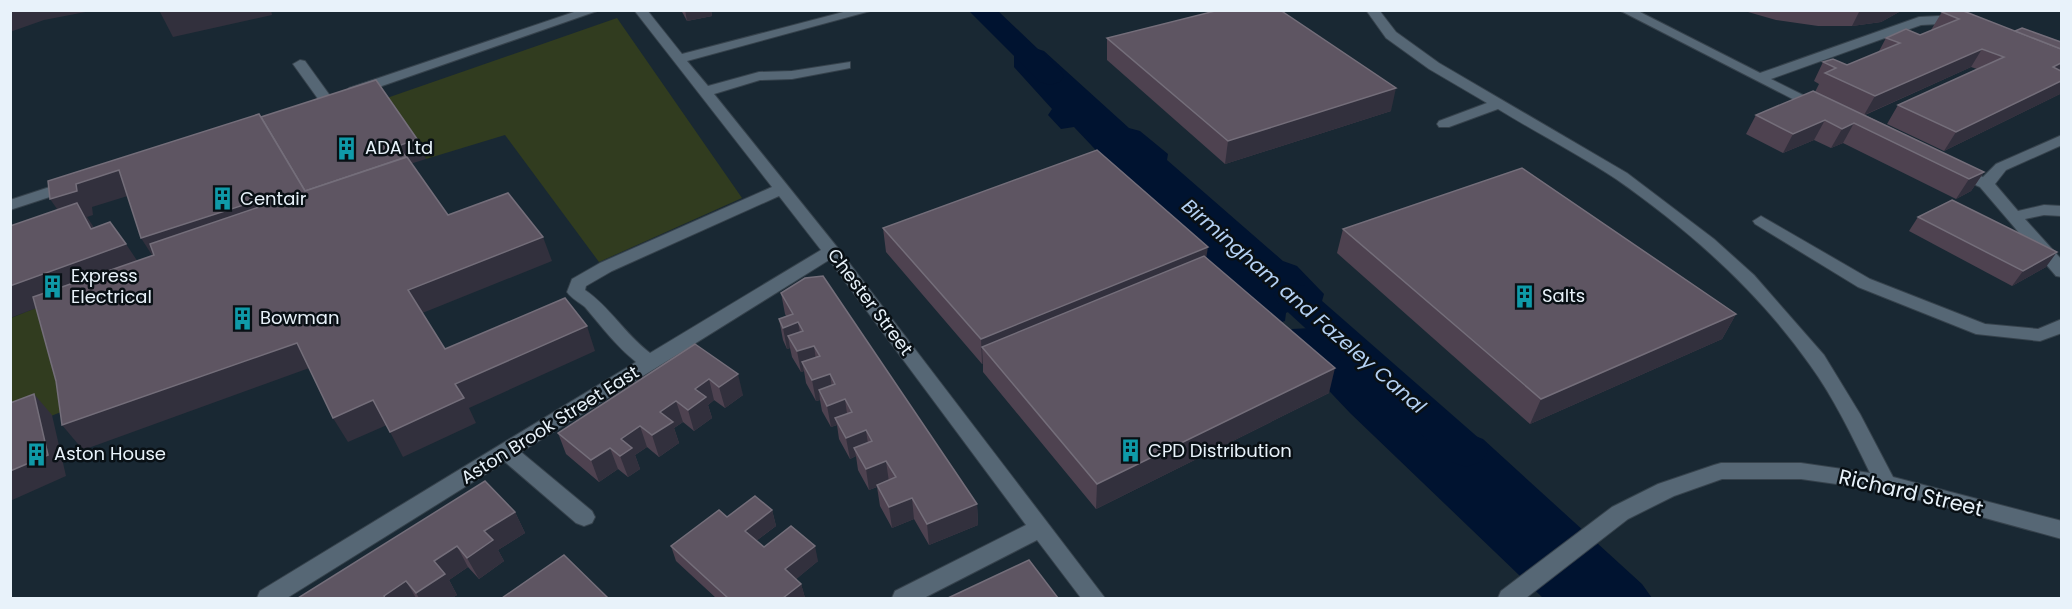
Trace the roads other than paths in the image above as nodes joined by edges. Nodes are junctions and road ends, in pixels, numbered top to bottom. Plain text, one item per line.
1 (594, 10) edge
2 (640, 10) edge
3 (868, 10) edge
4 (1372, 10) edge
5 (1625, 10) edge
6 (1976, 30) edge
7 (679, 60) junction
8 (300, 64) dead end
9 (846, 65) dead end
10 (1760, 78) junction
11 (704, 92) junction
12 (1499, 104) junction
13 (1834, 116) edge
14 (1444, 124) dead end
15 (2061, 139) edge
16 (1942, 167) edge
17 (90, 179) edge
18 (1986, 184) junction
19 (781, 189) junction
20 (10, 205) edge
21 (2061, 211) edge
22 (2014, 217) junction
23 (1761, 221) dead end
24 (831, 251) junction
25 (2061, 272) edge
26 (2061, 325) edge
27 (650, 363) junction
28 (507, 452) junction
29 (1886, 483) junction
30 (584, 517) dead end
31 (1041, 528) junction
32 (2061, 530) edge
33 (1510, 597) edge
34 (268, 598) edge
35 (903, 598) edge
36 (1094, 598) edge

1 - 8 street
2 - 7 street, Chester Street
3 - 7 street
4 - 12 street
5 - 10 street
6 - 10 street
7 - 11 street, Chester Street
9 - 11 street
10 - 13 street
11 - 19 street, Chester Street
12 - 14 street
12 - 29 street
15 - 18 street
16 - 18 street
17 - 20 street
18 - 22 street
19 - 24 street, Chester Street
19 - 27 street
21 - 22 street
22 - 25 street
23 - 26 street
24 - 27 street, Aston Brook Street East
24 - 31 street, Chester Street
27 - 28 street, Aston Brook Street East
28 - 30 street
28 - 34 street, Aston Brook Street East
29 - 32 street, Richard Street
29 - 33 street, Richard Street
31 - 35 street
31 - 36 street, Chester Street

